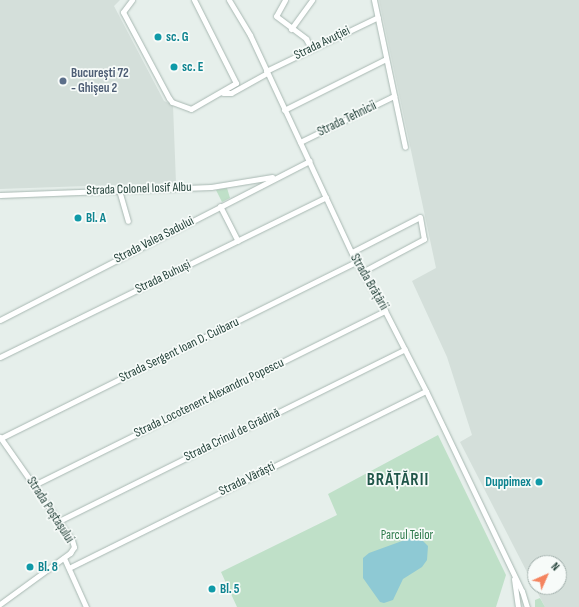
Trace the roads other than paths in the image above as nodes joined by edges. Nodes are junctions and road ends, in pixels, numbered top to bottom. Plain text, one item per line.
1 (132, 0) edge
2 (194, 0) edge
3 (229, 0) edge
4 (285, 0) edge
5 (312, 0) edge
6 (374, 0) edge
7 (378, 17) junction
8 (291, 29) junction
9 (311, 48) junction
10 (386, 59) junction
11 (267, 72) junction
12 (222, 92) junction
13 (394, 96) junction
14 (284, 110) junction
15 (300, 142) junction
16 (405, 147) dead end
17 (309, 161) junction
18 (277, 176) junction
19 (120, 190) junction
20 (0, 195) edge
21 (326, 197) junction
22 (220, 206) junction
23 (128, 220) dead end
24 (238, 241) junction
25 (352, 252) junction
26 (356, 262) junction
27 (362, 272) junction
28 (385, 311) junction
29 (0, 320) edge
30 (405, 349) junction
31 (0, 357) edge
32 (426, 391) junction
33 (1, 438) edge
34 (34, 485) junction
35 (59, 521) junction
36 (64, 558) junction
37 (509, 565) junction
38 (68, 568) junction
39 (0, 604) edge
40 (86, 607) edge
41 (518, 607) edge
42 (526, 607) edge

1 - 12 street
2 - 12 street
3 - 11 street, Strada Brățării
4 - 8 street
5 - 8 street
6 - 7 street
7 - 9 street, Strada Avuției
7 - 10 street
8 - 9 street
9 - 11 street, Strada Avuției
10 - 13 street
10 - 14 street
11 - 12 street, Strada Avuției
11 - 14 street, Strada Brățării
13 - 15 street, Strada Tehnicii
13 - 16 street
14 - 15 street, Strada Brățării
15 - 17 street, Strada Brățării
17 - 18 street, Strada Valea Sadului
17 - 21 street, Strada Brățării
18 - 19 street, Strada Colonel Iosif Albu
18 - 22 street, Strada Valea Sadului
19 - 20 street, Strada Colonel Iosif Albu
19 - 23 street
21 - 24 street, Strada Buhuși
21 - 25 street, Strada Brățării
22 - 24 street
22 - 29 street, Strada Valea Sadului
24 - 31 street, Strada Buhuși
25 - 26 street, Strada Brățării
25 - 27 street
26 - 27 street, Strada Brățării
26 - 33 street, Strada Sergent Ioan D. Cuibaru
27 - 28 street, Strada Brățării
28 - 30 street, Strada Brățării
28 - 34 street, Strada Locotenent Alexandru Popescu
30 - 32 street, Strada Brățării
30 - 35 street, Strada Crinul de Grădină
32 - 37 street, Strada Brățării
32 - 38 street, Strada Vărăști
33 - 34 street, Strada Poștașului
34 - 35 street, Strada Poștașului
35 - 36 street, Strada Poștașului
36 - 38 street, Strada Poștașului
36 - 39 street
37 - 41 street, Strada Brățării
37 - 42 street, Strada Brățării
38 - 40 street, Strada Poștașului

